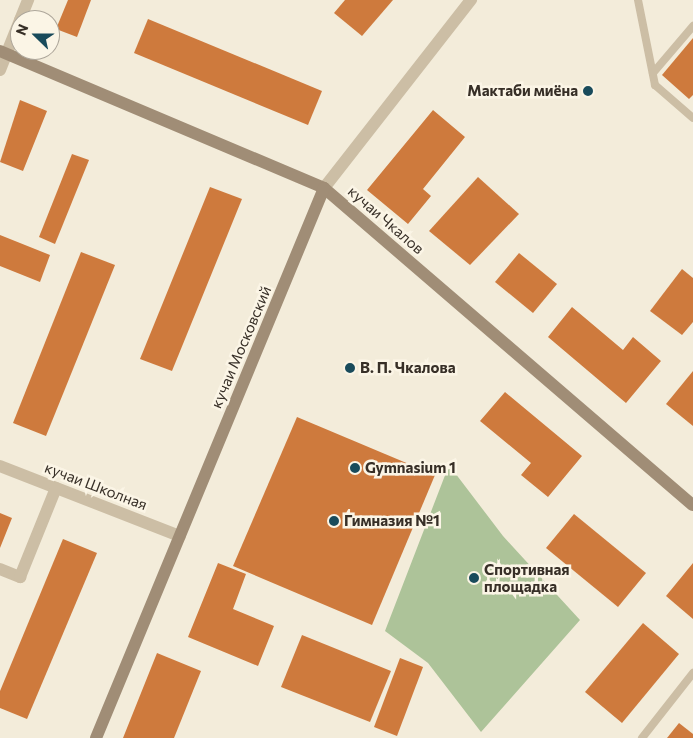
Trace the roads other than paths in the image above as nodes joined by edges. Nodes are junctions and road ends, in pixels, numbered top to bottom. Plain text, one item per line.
1 (471, 0) edge
2 (638, 0) edge
3 (693, 26) edge
4 (10, 39) edge
5 (3, 52) edge
6 (0, 70) edge
7 (653, 73) junction
8 (693, 118) edge
9 (324, 188) junction
10 (0, 466) edge
11 (56, 488) junction
12 (693, 506) edge
13 (180, 536) junction
14 (0, 569) edge
15 (693, 673) edge
16 (96, 738) edge
17 (642, 738) edge

1 - 9 street, кучаи Московский
2 - 7 lane
3 - 7 lane
4 - 5 street
5 - 6 street
5 - 9 street, кучаи Чкалов
7 - 8 lane
9 - 12 street, кучаи Чкалов
9 - 13 street, кучаи Московский
10 - 11 street, кучаи Школная
11 - 13 street, кучаи Школная
11 - 14 street
13 - 16 street, кучаи Московский
15 - 17 lane

